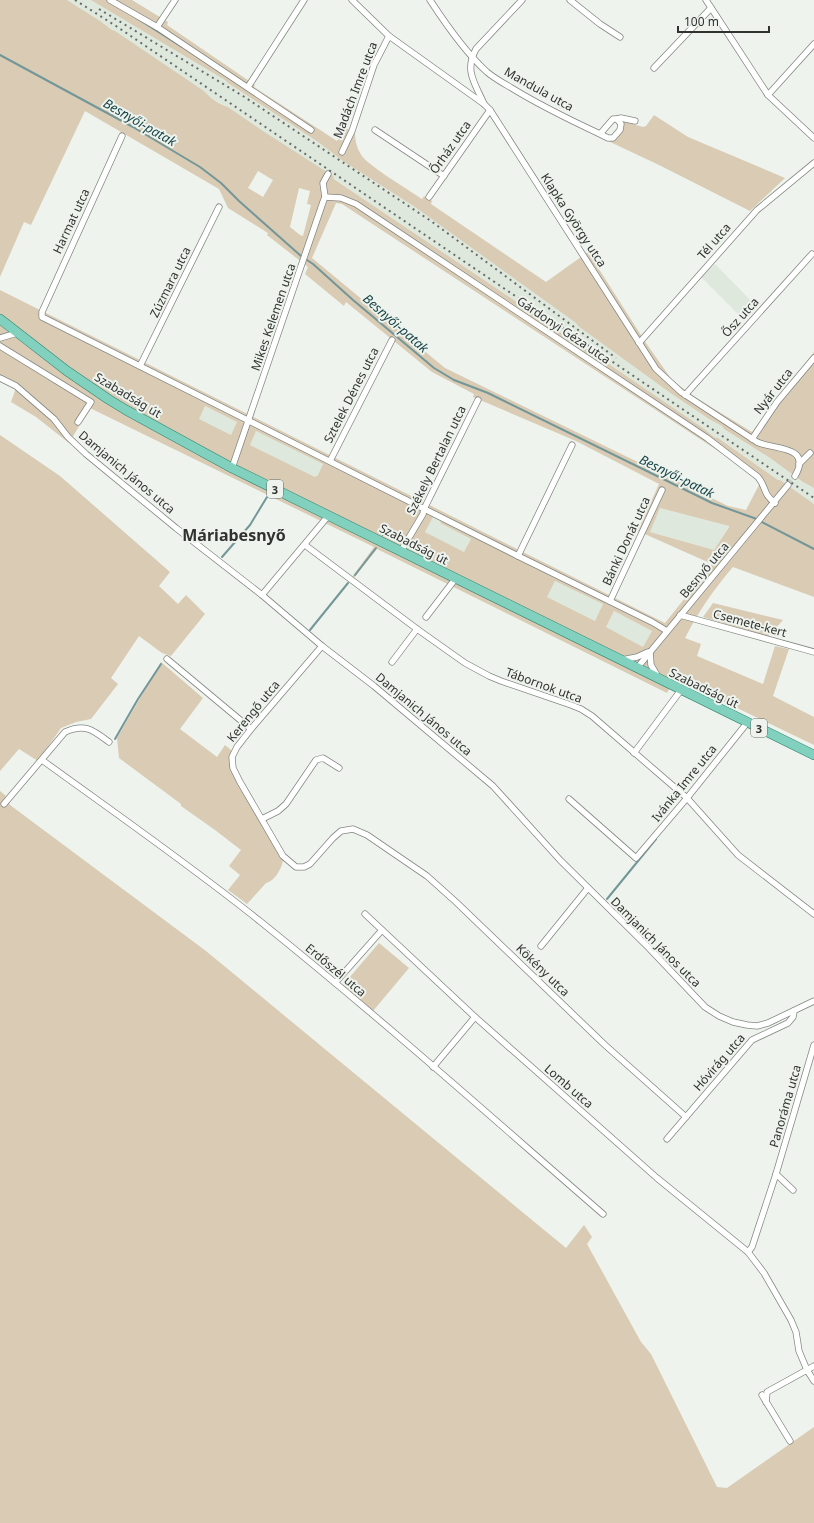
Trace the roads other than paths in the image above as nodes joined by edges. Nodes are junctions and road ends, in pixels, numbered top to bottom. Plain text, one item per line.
1 (110, 0) edge
2 (176, 0) edge
3 (304, 0) edge
4 (352, 0) edge
5 (430, 0) edge
6 (522, 0) edge
7 (570, 0) edge
8 (706, 0) edge
9 (711, 8) junction
10 (157, 27) junction
11 (389, 36) junction
12 (620, 37) dead end
13 (814, 44) edge
14 (472, 56) junction
15 (654, 68) dead end
16 (248, 87) junction
17 (768, 95) junction
18 (484, 104) junction
19 (490, 110) junction
20 (616, 120) junction
21 (635, 121) dead end
22 (311, 130) dead end
23 (376, 130) dead end
24 (600, 134) junction
25 (122, 136) dead end
26 (814, 138) edge
27 (342, 152) dead end
28 (814, 163) edge
29 (328, 174) dead end
30 (444, 176) junction
31 (324, 197) junction
32 (429, 197) dead end
33 (219, 208) dead end
34 (812, 254) dead end
35 (0, 319) edge
36 (17, 333) junction
37 (0, 338) edge
38 (392, 340) dead end
39 (639, 343) junction
40 (0, 346) edge
41 (814, 358) edge
42 (140, 366) junction
43 (0, 378) edge
44 (685, 395) junction
45 (478, 400) dead end
46 (248, 420) junction
47 (78, 422) dead end
48 (752, 439) junction
49 (572, 446) dead end
50 (810, 453) dead end
51 (330, 461) junction
52 (799, 464) junction
53 (232, 468) junction
54 (795, 476) tunnel mouth
55 (788, 486) tunnel mouth
56 (662, 490) dead end
57 (775, 503) junction
58 (424, 509) junction
59 (329, 515) junction
60 (304, 545) junction
61 (401, 551) junction
62 (518, 556) junction
63 (456, 578) junction
64 (262, 595) junction
65 (610, 601) junction
66 (680, 615) junction
67 (426, 617) dead end
68 (417, 629) junction
69 (667, 631) junction
70 (322, 646) junction
71 (650, 651) junction
72 (814, 652) edge
73 (167, 659) dead end
74 (621, 660) junction
75 (392, 662) dead end
76 (638, 668) junction
77 (660, 679) junction
78 (681, 690) junction
79 (747, 722) junction
80 (251, 728) junction
81 (109, 742) dead end
82 (634, 753) junction
83 (814, 754) edge
84 (42, 760) junction
85 (339, 768) dead end
86 (687, 798) junction
87 (569, 799) dead end
88 (4, 804) dead end
89 (262, 819) junction
90 (381, 844) joint
91 (588, 888) junction
92 (364, 914) dead end
93 (814, 914) edge
94 (382, 930) junction
95 (541, 946) dead end
96 (335, 983) junction
97 (814, 1001) edge
98 (794, 1011) junction
99 (475, 1017) junction
100 (814, 1045) edge
101 (433, 1067) junction
102 (686, 1117) junction
103 (668, 1139) dead end
104 (776, 1174) junction
105 (793, 1190) dead end
106 (603, 1214) dead end
107 (748, 1252) junction
108 (814, 1366) edge
109 (807, 1370) junction
110 (814, 1381) edge
111 (762, 1395) dead end
112 (766, 1402) junction
113 (790, 1441) dead end

1 - 10 street
2 - 10 street
3 - 16 street
4 - 11 street, Klapka György utca
5 - 14 street, Mandula utca
6 - 14 street
7 - 12 street
8 - 9 street
9 - 15 street
9 - 17 street
10 - 16 street
11 - 18 street, Klapka György utca
11 - 27 street, Madách Imre utca
13 - 17 street
14 - 18 street
14 - 24 street, Mandula utca
16 - 22 street
17 - 26 street
18 - 19 street, Klapka György utca
19 - 30 street, Őrház utca
19 - 39 street, Klapka György utca
20 - 21 street
20 - 24 street
20 - 24 street, Mandula utca
23 - 30 street
25 - 42 street, Harmat utca
28 - 39 street, Tél utca
29 - 31 street, Mikes Kelemen utca
30 - 32 street, Őrház utca
31 - 46 street, Mikes Kelemen utca
31 - 57 street, Gárdonyi Géza utca
33 - 42 street, Zúzmara utca
34 - 44 street, Ősz utca
35 - 36 main road, Szabadság út / 3
36 - 37 street
36 - 53 main road, Szabadság út / 3
38 - 51 street, Sztelek Dénes utca
39 - 44 street, Klapka György utca
40 - 47 street, Szabadság út
41 - 48 street, Nyár utca
42 - 46 street
43 - 64 street, Damjanich János utca
44 - 48 street, Klapka György utca
45 - 58 street, Székely Bertalan utca
46 - 51 street
46 - 53 street, Mikes Kelemen utca
48 - 52 street, Klapka György utca
49 - 62 street
50 - 52 street
51 - 58 street
52 - 54 street
53 - 59 main road, Szabadság út / 3
55 - 57 street, Besnyő utca
56 - 65 street, Bánki Donát utca
57 - 66 street, Besnyő utca
58 - 61 street, Székely Bertalan utca
58 - 62 street
59 - 60 street
59 - 61 main road, Szabadság út / 3
60 - 64 street
60 - 68 street, Tábornok utca
61 - 63 main road, Szabadság út / 3
62 - 65 street
63 - 67 street
63 - 74 main road, Szabadság út / 3
64 - 70 street, Damjanich János utca
65 - 69 street
66 - 69 street, Besnyő utca
66 - 72 street, Csemete-kert
68 - 75 street
68 - 82 street, Tábornok utca
69 - 71 street, Besnyő utca
70 - 80 street, Kerengő utca
70 - 91 street, Damjanich János utca
71 - 74 street
71 - 76 street, Besnyő utca
71 - 77 street
73 - 80 street
74 - 76 main road, Szabadság út / 3
76 - 77 main road, Szabadság út / 3
77 - 78 main road, Szabadság út / 3
78 - 79 main road, Szabadság út / 3
78 - 82 street
79 - 83 main road, Szabadság út / 3
79 - 86 street, Ivánka Imre utca
80 - 89 street, Kerengő utca
81 - 84 street
82 - 86 street, Tábornok utca
84 - 88 street
84 - 96 street, Erdőszél utca
85 - 89 street
86 - 87 street, Ivánka Imre utca
86 - 93 street, Tábornok utca
89 - 90 street, Kerengő utca
90 - 102 street, Kökény utca
91 - 95 street
91 - 98 street, Damjanich János utca
92 - 94 street, Lomb utca
94 - 96 street
94 - 99 street, Lomb utca
96 - 101 street, Erdőszél utca
97 - 98 street, Damjanich János utca
98 - 102 street, Hóvirág utca
99 - 101 street
99 - 107 street, Lomb utca
100 - 104 street, Panoráma utca
101 - 106 street, Erdőszél utca
102 - 103 street, Hóvirág utca
104 - 105 street
104 - 107 street, Panoráma utca
107 - 109 street
108 - 109 street
109 - 110 street
109 - 112 street
111 - 112 street
112 - 113 street

